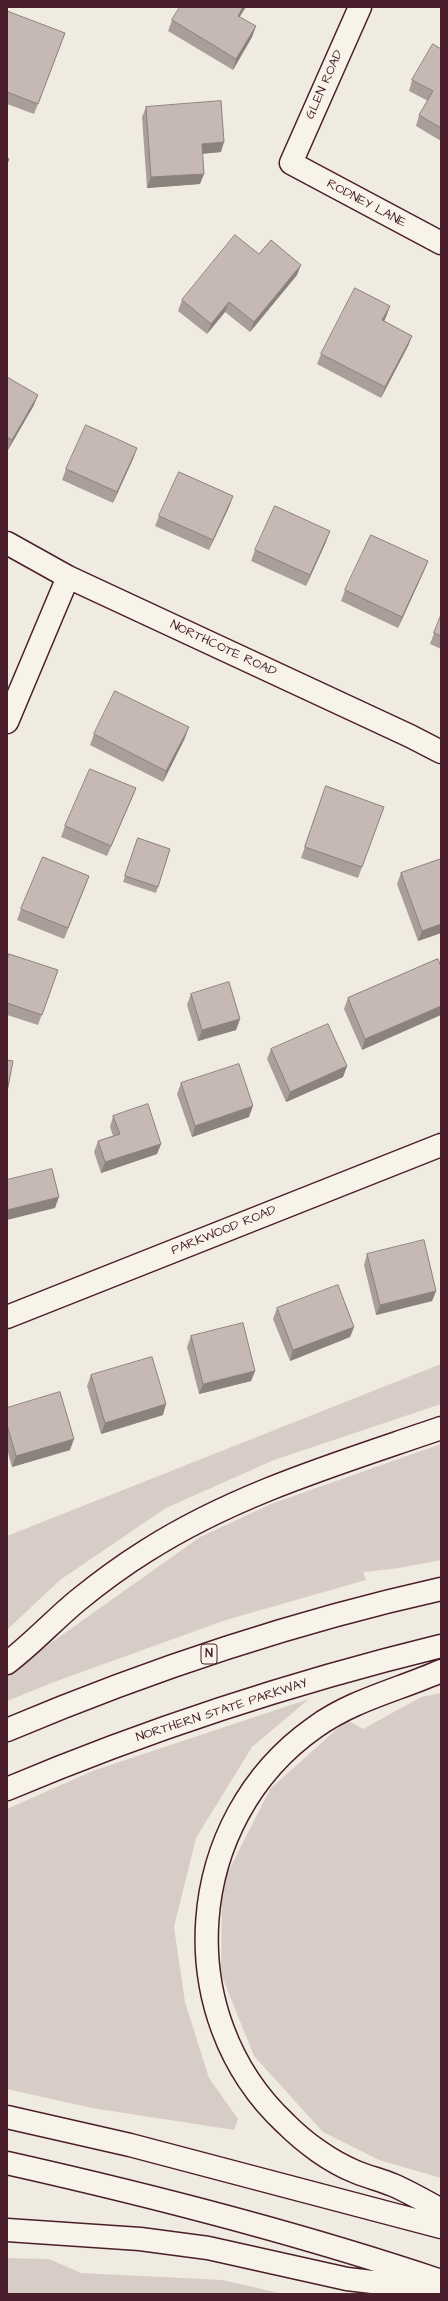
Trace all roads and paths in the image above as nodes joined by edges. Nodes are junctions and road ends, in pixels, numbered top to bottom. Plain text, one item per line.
1 (360, 7) edge
2 (291, 163) joint
3 (441, 244) edge
4 (7, 543) edge
5 (68, 577) junction
6 (7, 722) edge
7 (441, 752) edge
8 (441, 1145) edge
9 (7, 1317) edge
10 (441, 1428) edge
11 (441, 1589) edge
12 (441, 1646) edge
13 (7, 1663) edge
14 (441, 1671) edge
15 (7, 1730) edge
16 (7, 1789) edge
17 (7, 2117) edge
18 (7, 2163) edge
19 (441, 2210) edge
20 (441, 2227) edge
21 (7, 2230) edge
22 (441, 2281) edge
23 (441, 2290) edge

1 - 2 main road, GLEN ROAD
2 - 3 main road, RODNEY LANE
4 - 5 main road, NORTHCOTE ROAD
5 - 6 main road
5 - 7 main road, NORTHCOTE ROAD
8 - 9 main road, PARKWOOD ROAD
10 - 13 main road
11 - 15 main road, N
12 - 16 main road, NORTHERN STATE PARKWAY
14 - 19 main road
17 - 20 main road
18 - 22 main road
21 - 23 main road

